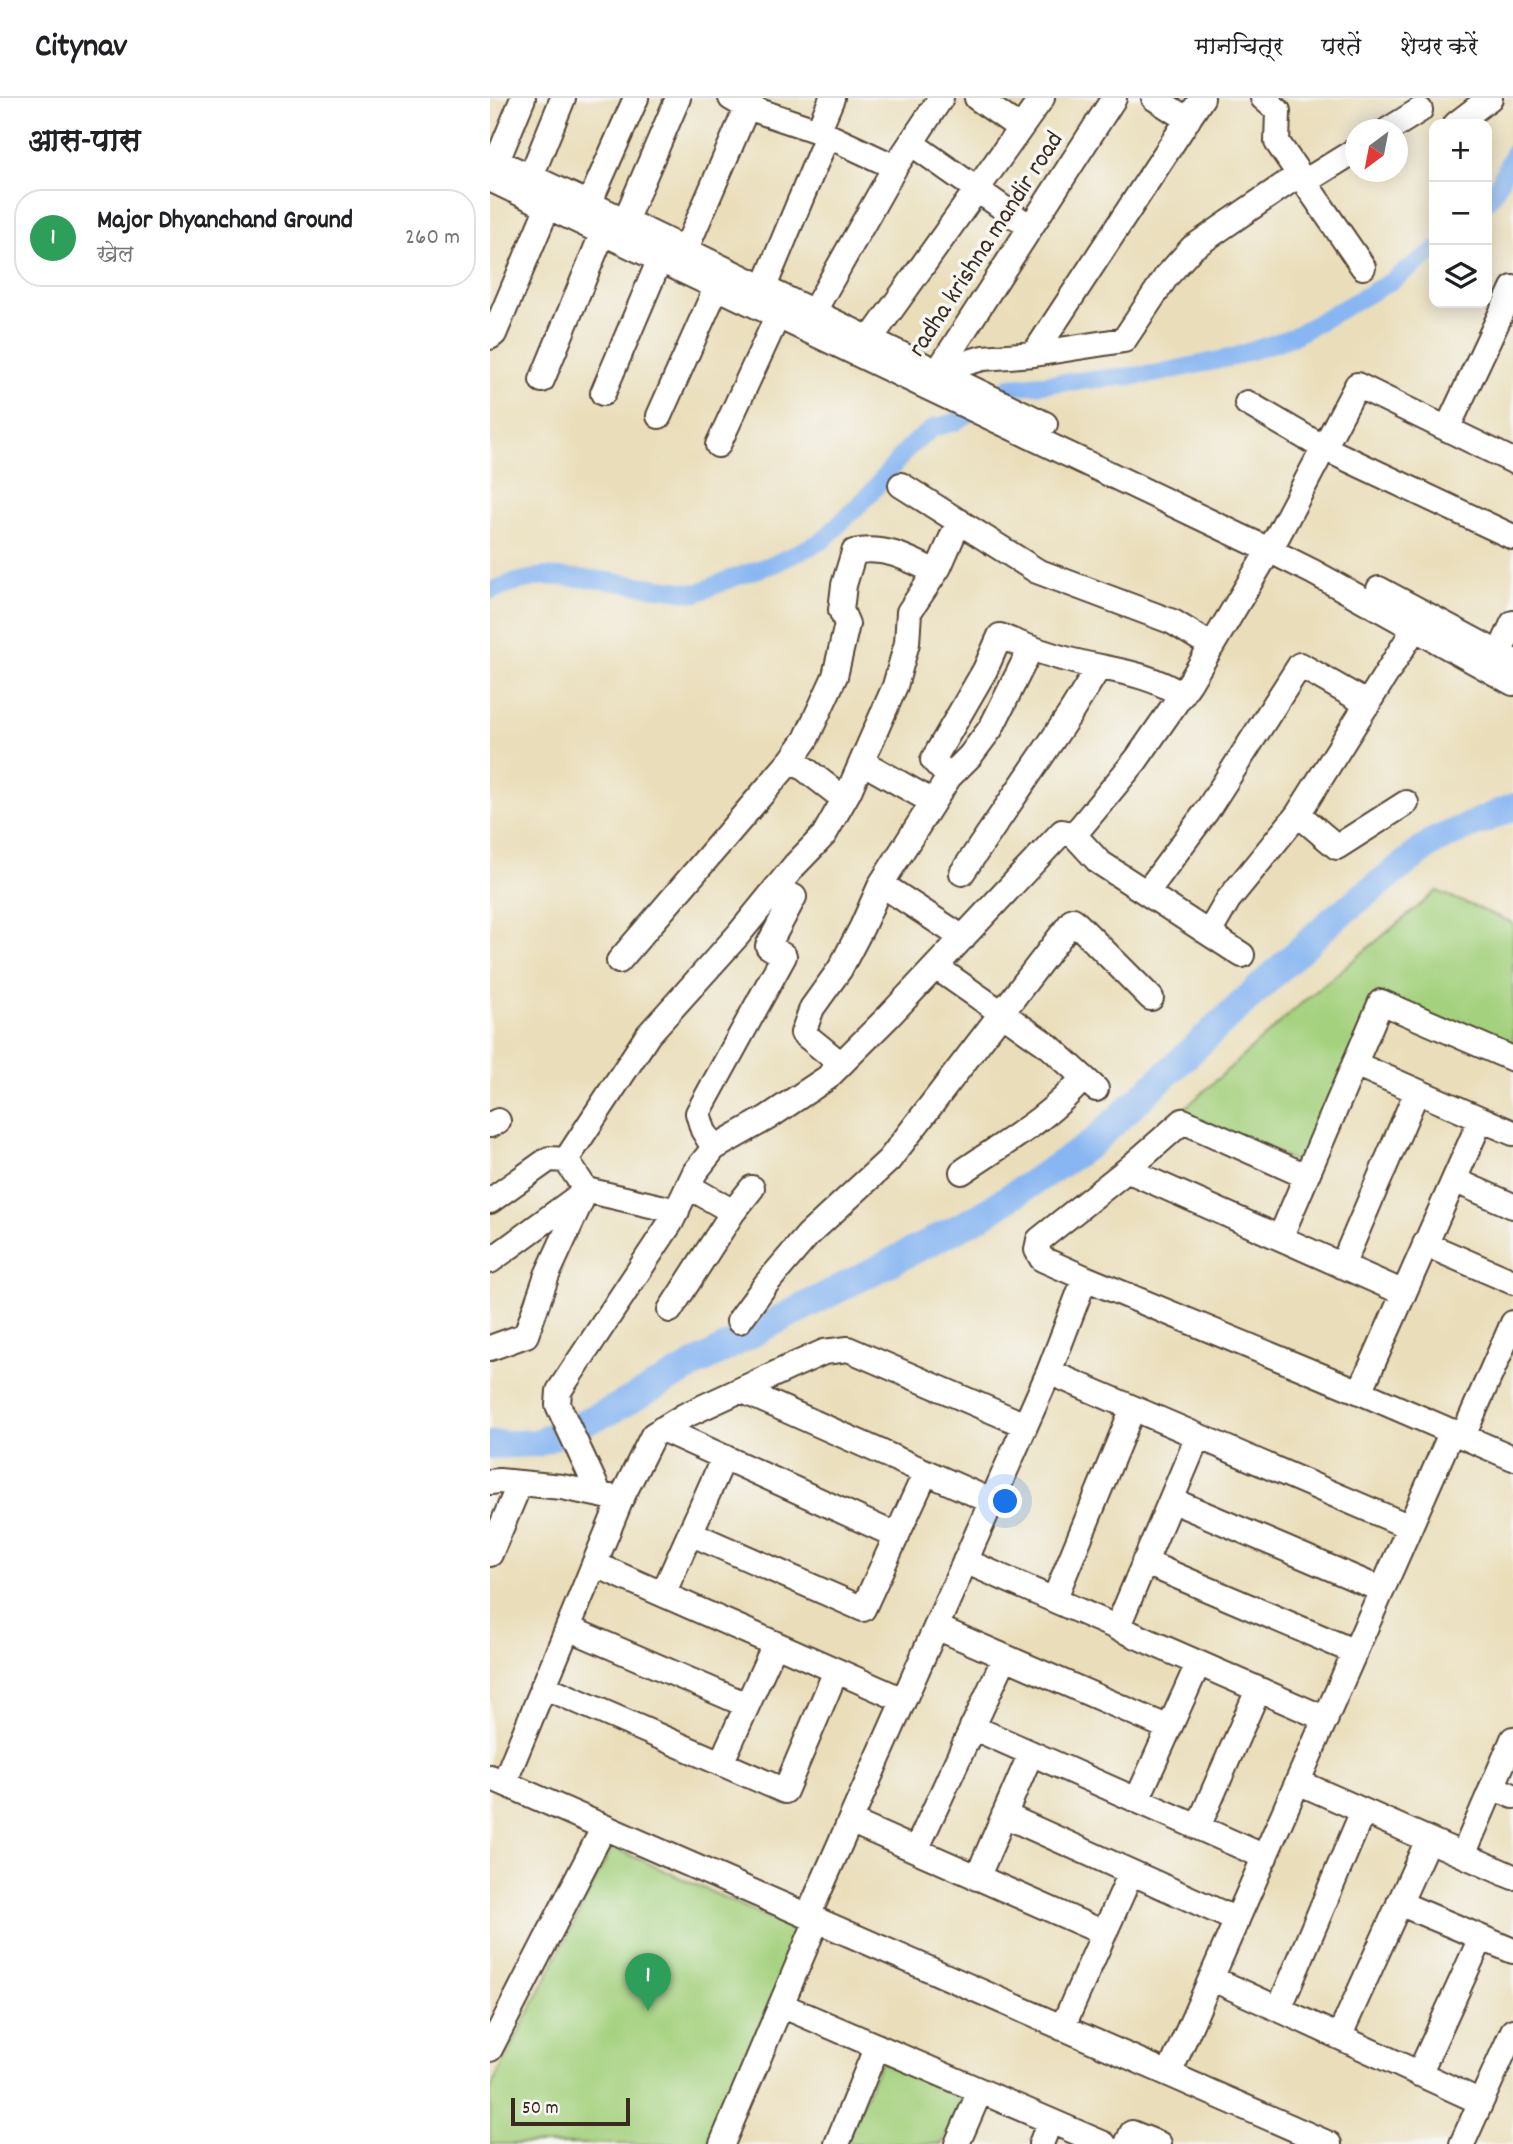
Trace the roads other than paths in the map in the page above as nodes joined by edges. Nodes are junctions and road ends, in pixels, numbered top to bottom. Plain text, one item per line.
1 (523, 98) edge
2 (563, 98) edge
3 (636, 98) edge
4 (678, 98) edge
5 (832, 98) edge
6 (941, 98) edge
7 (977, 98) edge
8 (1042, 98) edge
9 (1114, 98) edge
10 (1153, 98) edge
11 (1202, 98) edge
12 (1263, 98) edge
13 (1490, 98) edge
14 (743, 101) edge
15 (1463, 119) edge
16 (1188, 120) junction
17 (1020, 128) junction
18 (823, 133) junction
19 (911, 143) junction
20 (1345, 156) edge
21 (492, 166) edge
22 (895, 167) junction
23 (1303, 178) junction
24 (528, 186) junction
25 (977, 190) junction
26 (589, 204) junction
27 (548, 206) junction
28 (625, 221) junction
29 (1030, 227) junction
30 (603, 232) junction
31 (674, 259) junction
32 (1363, 267) dead end
33 (717, 286) junction
34 (764, 287) junction
35 (1513, 288) edge
36 (814, 311) junction
37 (778, 315) junction
38 (490, 337) edge
39 (871, 338) junction
40 (1034, 354) junction
41 (542, 380) dead end
42 (934, 382) junction
43 (603, 393) dead end
44 (1247, 404) dead end
45 (659, 416) dead end
46 (1447, 429) junction
47 (718, 445) dead end
48 (1324, 447) junction
49 (1513, 460) edge
50 (901, 485) dead end
51 (959, 522) junction
52 (1513, 537) edge
53 (1273, 544) junction
54 (935, 572) junction
55 (1513, 623) edge
56 (1415, 628) junction
57 (1212, 646) junction
58 (1031, 648) junction
59 (1501, 662) edge
60 (1099, 667) junction
61 (1513, 683) edge
62 (1182, 695) junction
63 (1368, 704) junction
64 (792, 759) junction
65 (862, 762) junction
66 (948, 777) junction
67 (844, 799) junction
68 (933, 802) junction
69 (1406, 803) dead end
70 (1298, 814) junction
71 (1074, 835) junction
72 (962, 873) dead end
73 (880, 884) junction
74 (776, 888) junction
75 (1147, 892) junction
76 (1209, 933) junction
77 (963, 938) junction
78 (1242, 955) dead end
79 (619, 961) dead end
80 (936, 967) junction
81 (1151, 998) dead end
82 (1003, 1014) junction
83 (1513, 1059) edge
84 (841, 1064) junction
85 (1355, 1064) junction
86 (1417, 1091) junction
87 (1481, 1119) junction
88 (1513, 1133) edge
89 (714, 1147) junction
90 (566, 1160) junction
91 (1127, 1170) junction
92 (962, 1172) dead end
93 (1306, 1176) junction
94 (1454, 1180) junction
95 (688, 1186) junction
96 (752, 1188) dead end
97 (586, 1190) junction
98 (490, 1201) edge
99 (1513, 1206) edge
100 (677, 1211) junction
101 (733, 1212) junction
102 (1280, 1238) junction
103 (1425, 1244) junction
104 (490, 1261) edge
105 (1342, 1266) junction
106 (1085, 1278) junction
107 (1513, 1282) edge
108 (1404, 1293) junction
109 (670, 1311) dead end
110 (738, 1321) dead end
111 (1513, 1323) edge
112 (490, 1348) edge
113 (1049, 1372) junction
114 (741, 1390) junction
115 (1360, 1392) junction
116 (1133, 1408) junction
117 (1025, 1425) junction
118 (662, 1429) junction
119 (1457, 1434) junction
120 (1198, 1436) junction
121 (724, 1457) junction
122 (1513, 1458) edge
123 (926, 1472) junction
124 (490, 1482) edge
125 (520, 1483) junction
126 (611, 1497) junction
127 (1171, 1500) junction
128 (991, 1501) junction
129 (1410, 1527) junction
130 (690, 1533) junction
131 (897, 1536) junction
132 (490, 1554) edge
133 (965, 1561) junction
134 (1144, 1562) junction
135 (594, 1564) junction
136 (1382, 1590) junction
137 (663, 1594) junction
138 (1054, 1600) junction
139 (936, 1627) junction
140 (568, 1628) junction
141 (1117, 1628) junction
142 (775, 1644) junction
143 (1355, 1652) junction
144 (1004, 1657) junction
145 (1198, 1664) junction
146 (836, 1671) junction
147 (543, 1686) junction
148 (1258, 1690) junction
149 (903, 1700) junction
150 (747, 1705) junction
151 (1326, 1719) junction
152 (972, 1727) junction
153 (1169, 1728) junction
154 (1513, 1739) edge
155 (1031, 1753) junction
156 (721, 1763) junction
157 (497, 1780) edge
158 (1298, 1782) junction
159 (1503, 1792) edge
160 (1137, 1800) junction
161 (1363, 1811) junction
162 (1004, 1815) junction
163 (850, 1821) junction
164 (604, 1827) junction
165 (1198, 1827) junction
166 (1428, 1840) junction
167 (916, 1850) junction
168 (1463, 1855) junction
169 (1265, 1857) junction
170 (1131, 1873) junction
171 (1513, 1877) edge
172 (977, 1878) junction
173 (1399, 1903) junction
174 (812, 1918) junction
175 (1237, 1920) junction
176 (1104, 1933) junction
177 (1481, 1938) junction
178 (1513, 1951) edge
179 (1211, 1978) junction
180 (781, 2005) junction
181 (1279, 2009) junction
182 (1062, 2028) junction
183 (1513, 2031) edge
184 (1339, 2037) junction
185 (877, 2046) junction
186 (490, 2049) edge
187 (1169, 2074) junction
188 (1419, 2074) junction
189 (980, 2091) junction
190 (1481, 2102) junction
191 (1050, 2121) junction
192 (1296, 2138) edge
193 (722, 2144) edge
194 (836, 2144) edge
195 (957, 2144) edge
196 (1041, 2144) edge
197 (1104, 2144) edge
198 (1127, 2144) edge
199 (1158, 2144) edge
200 (1329, 2144) edge
201 (1462, 2144) edge

1 - 21 street
2 - 24 street
3 - 26 street
4 - 28 street
5 - 18 street
6 - 19 street
7 - 17 street
8 - 17 street
9 - 29 street, radha krishna mandir road
10 - 16 street
11 - 16 street
12 - 23 street
13 - 15 street
14 - 18 street
14 - 31 street
16 - 40 street
17 - 25 street
18 - 22 street
18 - 34 street
19 - 22 street
19 - 25 street
20 - 23 street
21 - 24 street
22 - 36 street
23 - 32 street
23 - 40 street
24 - 26 street
24 - 27 street
25 - 29 street
25 - 39 street
26 - 28 street
27 - 30 street
27 - 38 street
28 - 31 street
29 - 42 street, radha krishna mandir road
30 - 31 street
30 - 41 street
31 - 33 street
31 - 34 street
31 - 43 street
33 - 37 street
33 - 45 street
34 - 36 street
35 - 46 street
36 - 39 street
37 - 42 street
37 - 47 street
39 - 42 street
40 - 42 street
42 - 53 street
42 - 53 street
44 - 48 street
46 - 48 street
46 - 49 street
48 - 52 street
48 - 53 street
50 - 51 street
51 - 54 street
51 - 57 street
53 - 56 street
53 - 57 street
53 - 59 street
54 - 64 street
54 - 65 street
55 - 59 street
56 - 59 street
56 - 63 street
57 - 62 street
58 - 60 street
58 - 66 street
58 - 66 street
59 - 61 street
60 - 62 street
60 - 72 street
62 - 71 street
63 - 70 street
63 - 75 street
64 - 67 street
64 - 79 street
65 - 67 street
65 - 68 street
66 - 68 street
67 - 74 street
68 - 73 street
69 - 70 street
70 - 76 street
71 - 75 street
71 - 77 street
73 - 77 street
73 - 84 street
74 - 89 street
74 - 90 street
75 - 76 street
76 - 78 street
77 - 80 street
80 - 82 street
80 - 84 street
81 - 82 street
82 - 92 street
82 - 110 street
83 - 85 street
84 - 89 street
85 - 86 street
85 - 93 street
86 - 87 street
86 - 105 street
87 - 88 street
87 - 94 street
89 - 95 street
90 - 97 street
90 - 98 street
91 - 93 street
91 - 102 street
91 - 106 street
93 - 102 street
94 - 99 street
94 - 103 street
95 - 100 street
95 - 101 street
96 - 101 street
97 - 100 street
97 - 104 street
97 - 112 street
100 - 126 street
101 - 109 street
102 - 105 street
103 - 107 street
103 - 108 street
105 - 108 street
106 - 113 street
106 - 115 street
108 - 115 street
111 - 119 street
113 - 116 street
113 - 117 street
114 - 117 street
114 - 118 street
114 - 123 street
115 - 119 street
116 - 120 street
116 - 138 street
117 - 128 street
118 - 121 street
118 - 126 street
119 - 122 street
119 - 129 street
120 - 127 street
120 - 129 street
121 - 130 street
121 - 131 street
123 - 128 street
123 - 131 street
124 - 125 street
125 - 126 street
125 - 132 street
126 - 135 street
127 - 134 street
127 - 136 street
128 - 133 street
129 - 136 street
130 - 131 street
130 - 137 street
133 - 138 street
133 - 139 street
134 - 141 street
134 - 143 street
135 - 137 street
135 - 140 street
136 - 143 street
137 - 142 street
138 - 141 street
139 - 144 street
139 - 149 street
140 - 147 street
140 - 150 street
141 - 145 street
142 - 146 street
142 - 150 street
143 - 151 street
144 - 152 street
144 - 153 street
145 - 148 street
145 - 153 street
146 - 149 street
146 - 156 street
147 - 156 street
147 - 157 street
148 - 151 street
148 - 165 street
149 - 163 street
150 - 156 street
151 - 158 street
152 - 155 street
152 - 167 street
153 - 160 street
154 - 159 street
155 - 160 street
155 - 162 street
157 - 164 street
158 - 161 street
158 - 169 street
159 - 168 street
160 - 165 street
161 - 166 street
161 - 181 street
162 - 170 street
162 - 172 street
163 - 167 street
163 - 174 street
164 - 174 street
164 - 186 street
165 - 169 street
166 - 168 street
166 - 173 street
167 - 172 street
168 - 171 street
169 - 175 street
170 - 175 street
170 - 176 street
172 - 176 street
173 - 177 street
173 - 184 street
174 - 180 street
174 - 182 street
175 - 179 street
176 - 182 street
177 - 178 street
177 - 188 street
179 - 181 street
179 - 187 street
180 - 185 street
180 - 193 street
181 - 184 street
182 - 187 street
183 - 190 street
184 - 188 street
185 - 189 street
185 - 194 street
187 - 192 street
188 - 190 street
189 - 191 street
189 - 195 street
190 - 201 street
191 - 196 street
191 - 197 street
192 - 200 street
198 - 199 street

